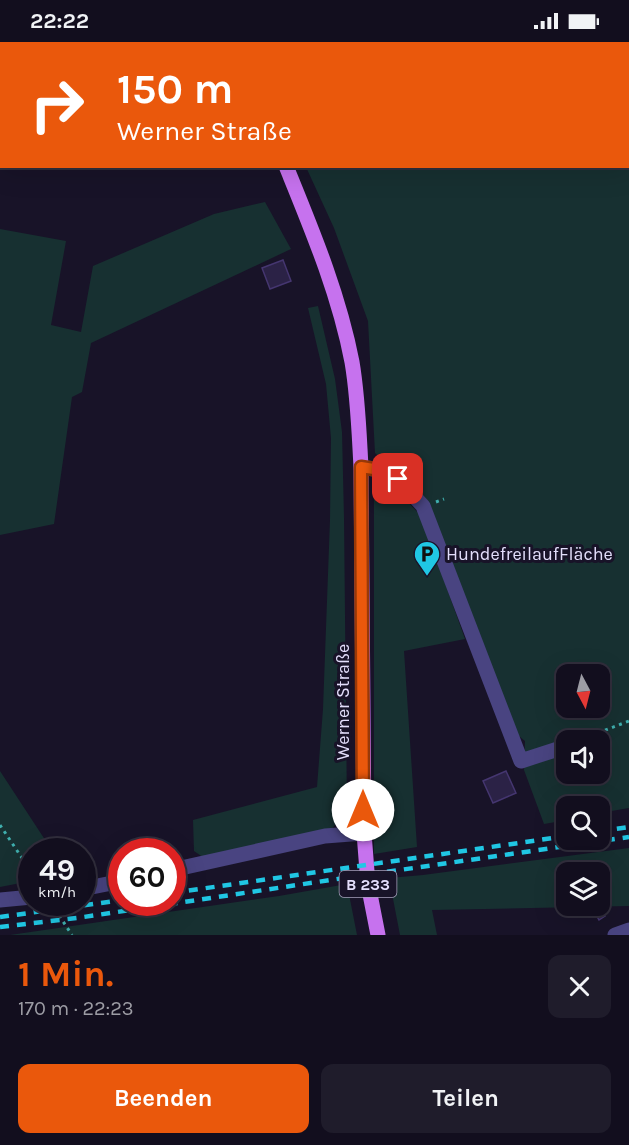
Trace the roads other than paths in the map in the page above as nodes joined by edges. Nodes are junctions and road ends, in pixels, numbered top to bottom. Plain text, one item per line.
1 (287, 168) edge
2 (361, 467) junction
3 (556, 750) edge
4 (363, 833) junction
5 (186, 867) edge
6 (18, 898) edge
7 (0, 900) edge
8 (629, 930) edge
9 (378, 935) edge
10 (615, 935) edge

1 - 2 main road, Werner Straße / B 233
2 - 3 street
2 - 4 main road, Werner Straße / B 233
4 - 5 street
4 - 9 main road, Werner Straße / B 233
6 - 7 street
8 - 10 street

